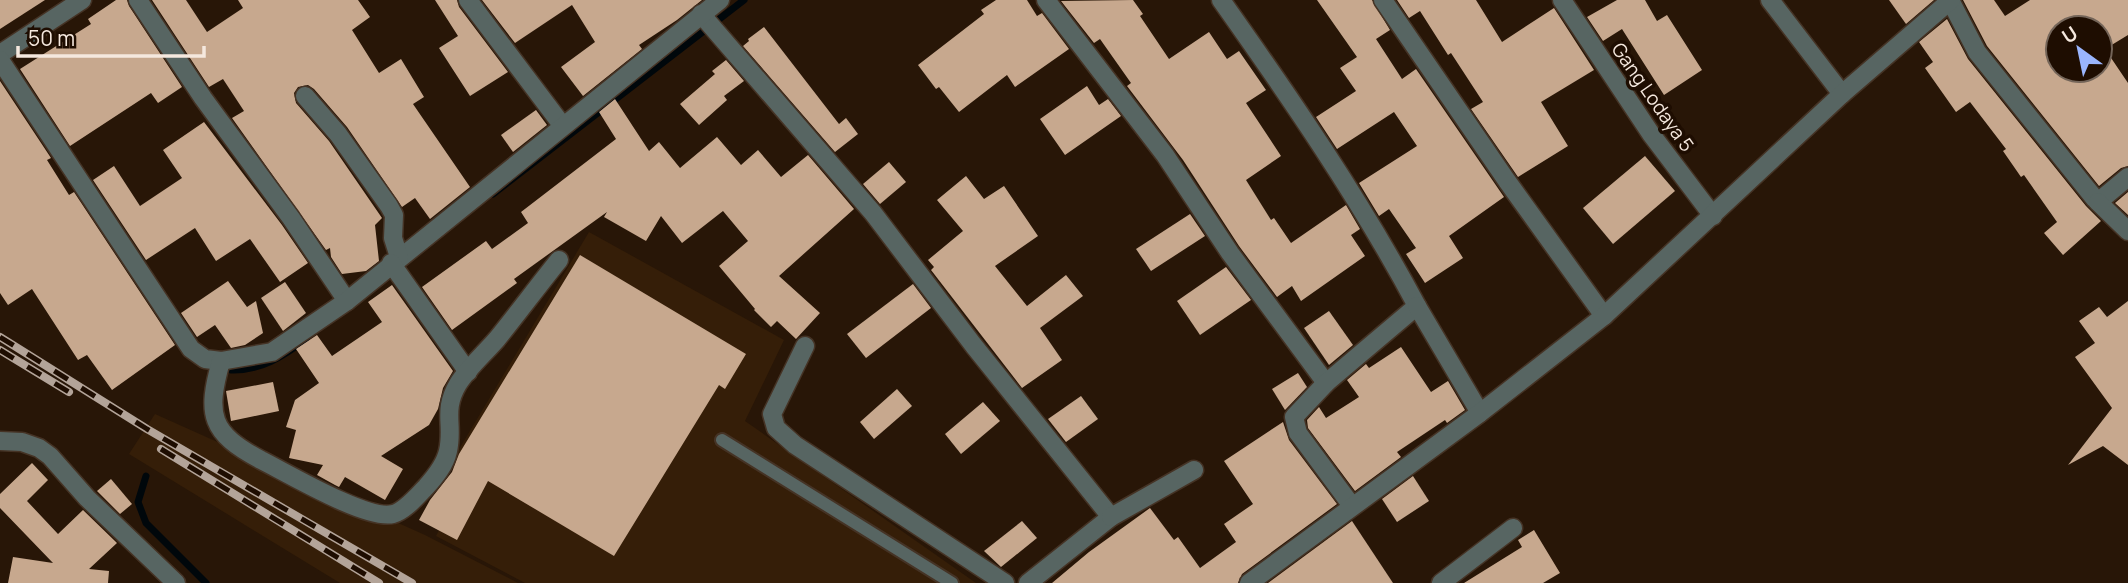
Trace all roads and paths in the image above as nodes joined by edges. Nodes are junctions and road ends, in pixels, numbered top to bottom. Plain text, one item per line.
1 (82, 0) edge
2 (138, 0) edge
3 (468, 0) edge
4 (720, 0) edge
5 (1046, 0) edge
6 (1221, 0) edge
7 (1383, 0) edge
8 (1562, 0) edge
9 (1770, 0) edge
10 (1951, 0) edge
11 (703, 16) junction
12 (0, 54) edge
13 (0, 60) edge
14 (1842, 94) junction
15 (305, 96) dead end
16 (562, 125) junction
17 (2128, 177) edge
18 (2098, 202) junction
19 (1713, 216) junction
20 (2128, 231) edge
21 (559, 260) dead end
22 (396, 265) junction
23 (346, 301) junction
24 (1417, 306) junction
25 (1604, 316) junction
26 (805, 346) dead end
27 (221, 361) junction
28 (468, 373) junction
29 (1326, 383) junction
30 (1480, 413) junction
31 (722, 440) dead end
32 (0, 441) edge
33 (1195, 470) dead end
34 (1352, 506) junction
35 (1111, 517) junction
36 (1513, 528) dead end
37 (176, 583) edge
38 (952, 583) edge
39 (1005, 583) edge
40 (1028, 583) edge
41 (1249, 583) edge
42 (1441, 583) edge

1 - 12 street
2 - 23 street
3 - 16 street
4 - 11 street
5 - 29 street
6 - 24 street
7 - 25 street
8 - 19 street, Gang Lodaya 5
9 - 14 street
10 - 14 street
10 - 18 street
11 - 16 street
11 - 35 street
13 - 27 street
14 - 19 street
15 - 22 street
16 - 22 street
17 - 18 street
18 - 20 street
19 - 25 street
21 - 28 street
22 - 23 street
22 - 28 street
23 - 27 street
24 - 29 street
24 - 30 street
25 - 30 street
26 - 39 street
27 - 28 street
29 - 34 street
30 - 34 street
31 - 38 lane
32 - 37 street
33 - 35 street
34 - 41 street
35 - 40 street
36 - 42 street

